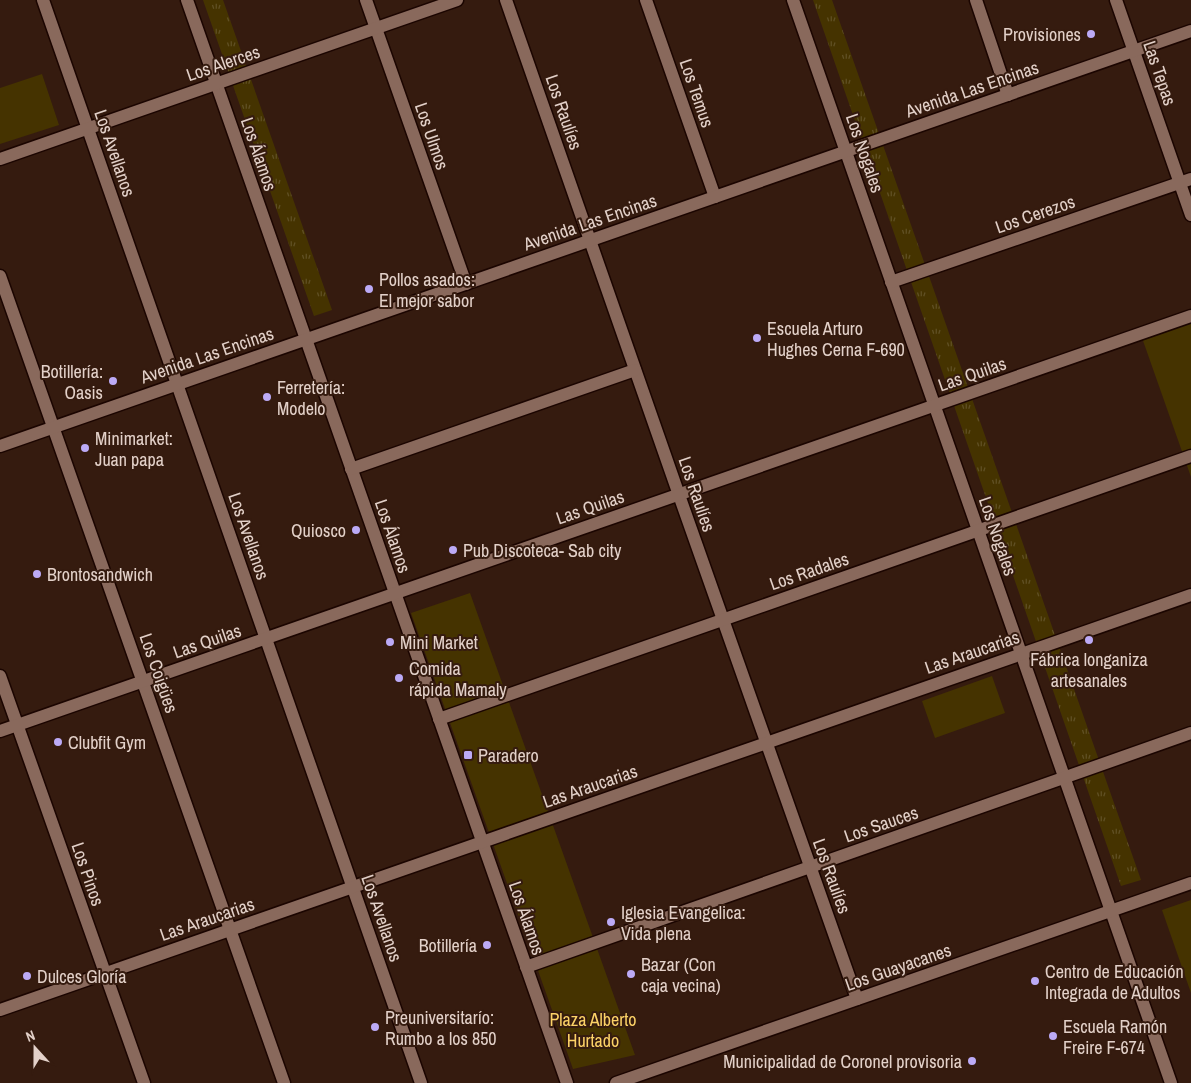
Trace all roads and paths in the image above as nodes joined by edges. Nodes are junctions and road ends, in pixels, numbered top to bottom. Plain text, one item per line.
1 (43, 0) edge
2 (187, 0) edge
3 (366, 0) edge
4 (457, 0) edge
5 (506, 0) edge
6 (646, 0) edge
7 (793, 0) edge
8 (976, 0) edge
9 (1116, 0) edge
10 (376, 28) junction
11 (1191, 31) edge
12 (1134, 50) junction
13 (216, 84) junction
14 (1008, 95) junction
15 (88, 129) junction
16 (846, 151) junction
17 (0, 159) edge
18 (1185, 180) edge
19 (715, 197) junction
20 (1191, 215) edge
21 (590, 241) junction
22 (0, 276) edge
23 (891, 282) junction
24 (466, 284) junction
25 (1191, 316) edge
26 (305, 340) junction
27 (635, 370) junction
28 (177, 384) junction
29 (934, 406) junction
30 (53, 427) junction
31 (0, 446) edge
32 (1191, 456) edge
33 (351, 470) junction
34 (678, 495) junction
35 (978, 531) junction
36 (395, 594) junction
37 (1191, 594) edge
38 (722, 620) junction
39 (266, 639) junction
40 (1021, 654) junction
41 (0, 676) edge
42 (143, 682) junction
43 (439, 719) junction
44 (17, 725) junction
45 (0, 731) edge
46 (1191, 733) edge
47 (766, 742) junction
48 (1064, 778) junction
49 (482, 842) junction
50 (810, 867) junction
51 (1191, 883) edge
52 (353, 887) junction
53 (1111, 911) junction
54 (230, 930) junction
55 (526, 967) junction
56 (105, 973) junction
57 (857, 999) junction
58 (0, 1010) edge
59 (144, 1083) edge
60 (284, 1083) edge
61 (421, 1083) edge
62 (567, 1083) edge
63 (616, 1083) edge
64 (1171, 1083) edge

1 - 15 street, Los Avellanos
2 - 13 street, Los Álamos
3 - 10 street, Los Ulmos
4 - 10 street, Los Alerces
5 - 21 street, Los Raulíes
6 - 19 street, Los Temus
7 - 16 street, Los Nogales
8 - 14 street
9 - 12 street, Las Tepas
10 - 13 street, Los Alerces
10 - 24 street, Los Ulmos
11 - 12 street, Avenida Las Encinas
12 - 14 street, Avenida Las Encinas
12 - 18 street, Las Tepas
13 - 15 street, Los Alerces
13 - 26 street, Los Álamos
14 - 16 street, Avenida Las Encinas
15 - 17 street, Los Alerces
15 - 28 street, Los Avellanos
16 - 19 street, Avenida Las Encinas
16 - 23 street, Los Nogales
18 - 20 street, Las Tepas
18 - 23 street, Los Cerezos
19 - 21 street, Avenida Las Encinas
21 - 24 street, Avenida Las Encinas
21 - 27 street, Los Raulíes
22 - 30 street, Los Coigües
23 - 29 street, Los Nogales
24 - 26 street, Avenida Las Encinas
25 - 29 street, Las Quilas
26 - 28 street, Avenida Las Encinas
26 - 33 street, Los Álamos
27 - 33 street
27 - 34 street, Los Raulíes
28 - 30 street, Avenida Las Encinas
28 - 39 street, Los Avellanos
29 - 34 street, Las Quilas
29 - 35 street, Los Nogales
30 - 31 street, Avenida Las Encinas
30 - 42 street, Los Coigües
32 - 35 street, Los Radales
33 - 36 street, Los Álamos
34 - 36 street, Las Quilas
34 - 38 street, Los Raulíes
35 - 38 street, Los Radales
35 - 40 street, Los Nogales
36 - 39 street, Las Quilas
36 - 43 street, Los Álamos
37 - 40 street, Las Araucarias
38 - 43 street, Los Radales
38 - 47 street, Los Raulíes
39 - 42 street, Las Quilas
39 - 52 street, Los Avellanos
40 - 47 street, Las Araucarias
40 - 48 street, Los Nogales
41 - 44 street, Los Pinos
42 - 44 street, Las Quilas
42 - 54 street, Los Coigües
43 - 49 street, Los Álamos
44 - 45 street, Las Quilas
44 - 56 street, Los Pinos
46 - 48 street, Los Sauces
47 - 49 street, Las Araucarias
47 - 50 street, Los Raulíes
48 - 50 street, Los Sauces
48 - 53 street, Los Nogales
49 - 52 street, Las Araucarias
49 - 55 street, Los Álamos
50 - 55 street, Los Sauces
50 - 57 street, Los Raulíes
51 - 53 street, Los Guayacanes
52 - 54 street, Las Araucarias
52 - 61 street, Los Avellanos
53 - 57 street, Los Guayacanes
53 - 64 street, Los Nogales
54 - 56 street, Las Araucarias
54 - 60 street, Los Coigües
55 - 62 street, Los Álamos
56 - 58 street, Las Araucarias
56 - 59 street, Los Pinos
57 - 63 street, Los Guayacanes

